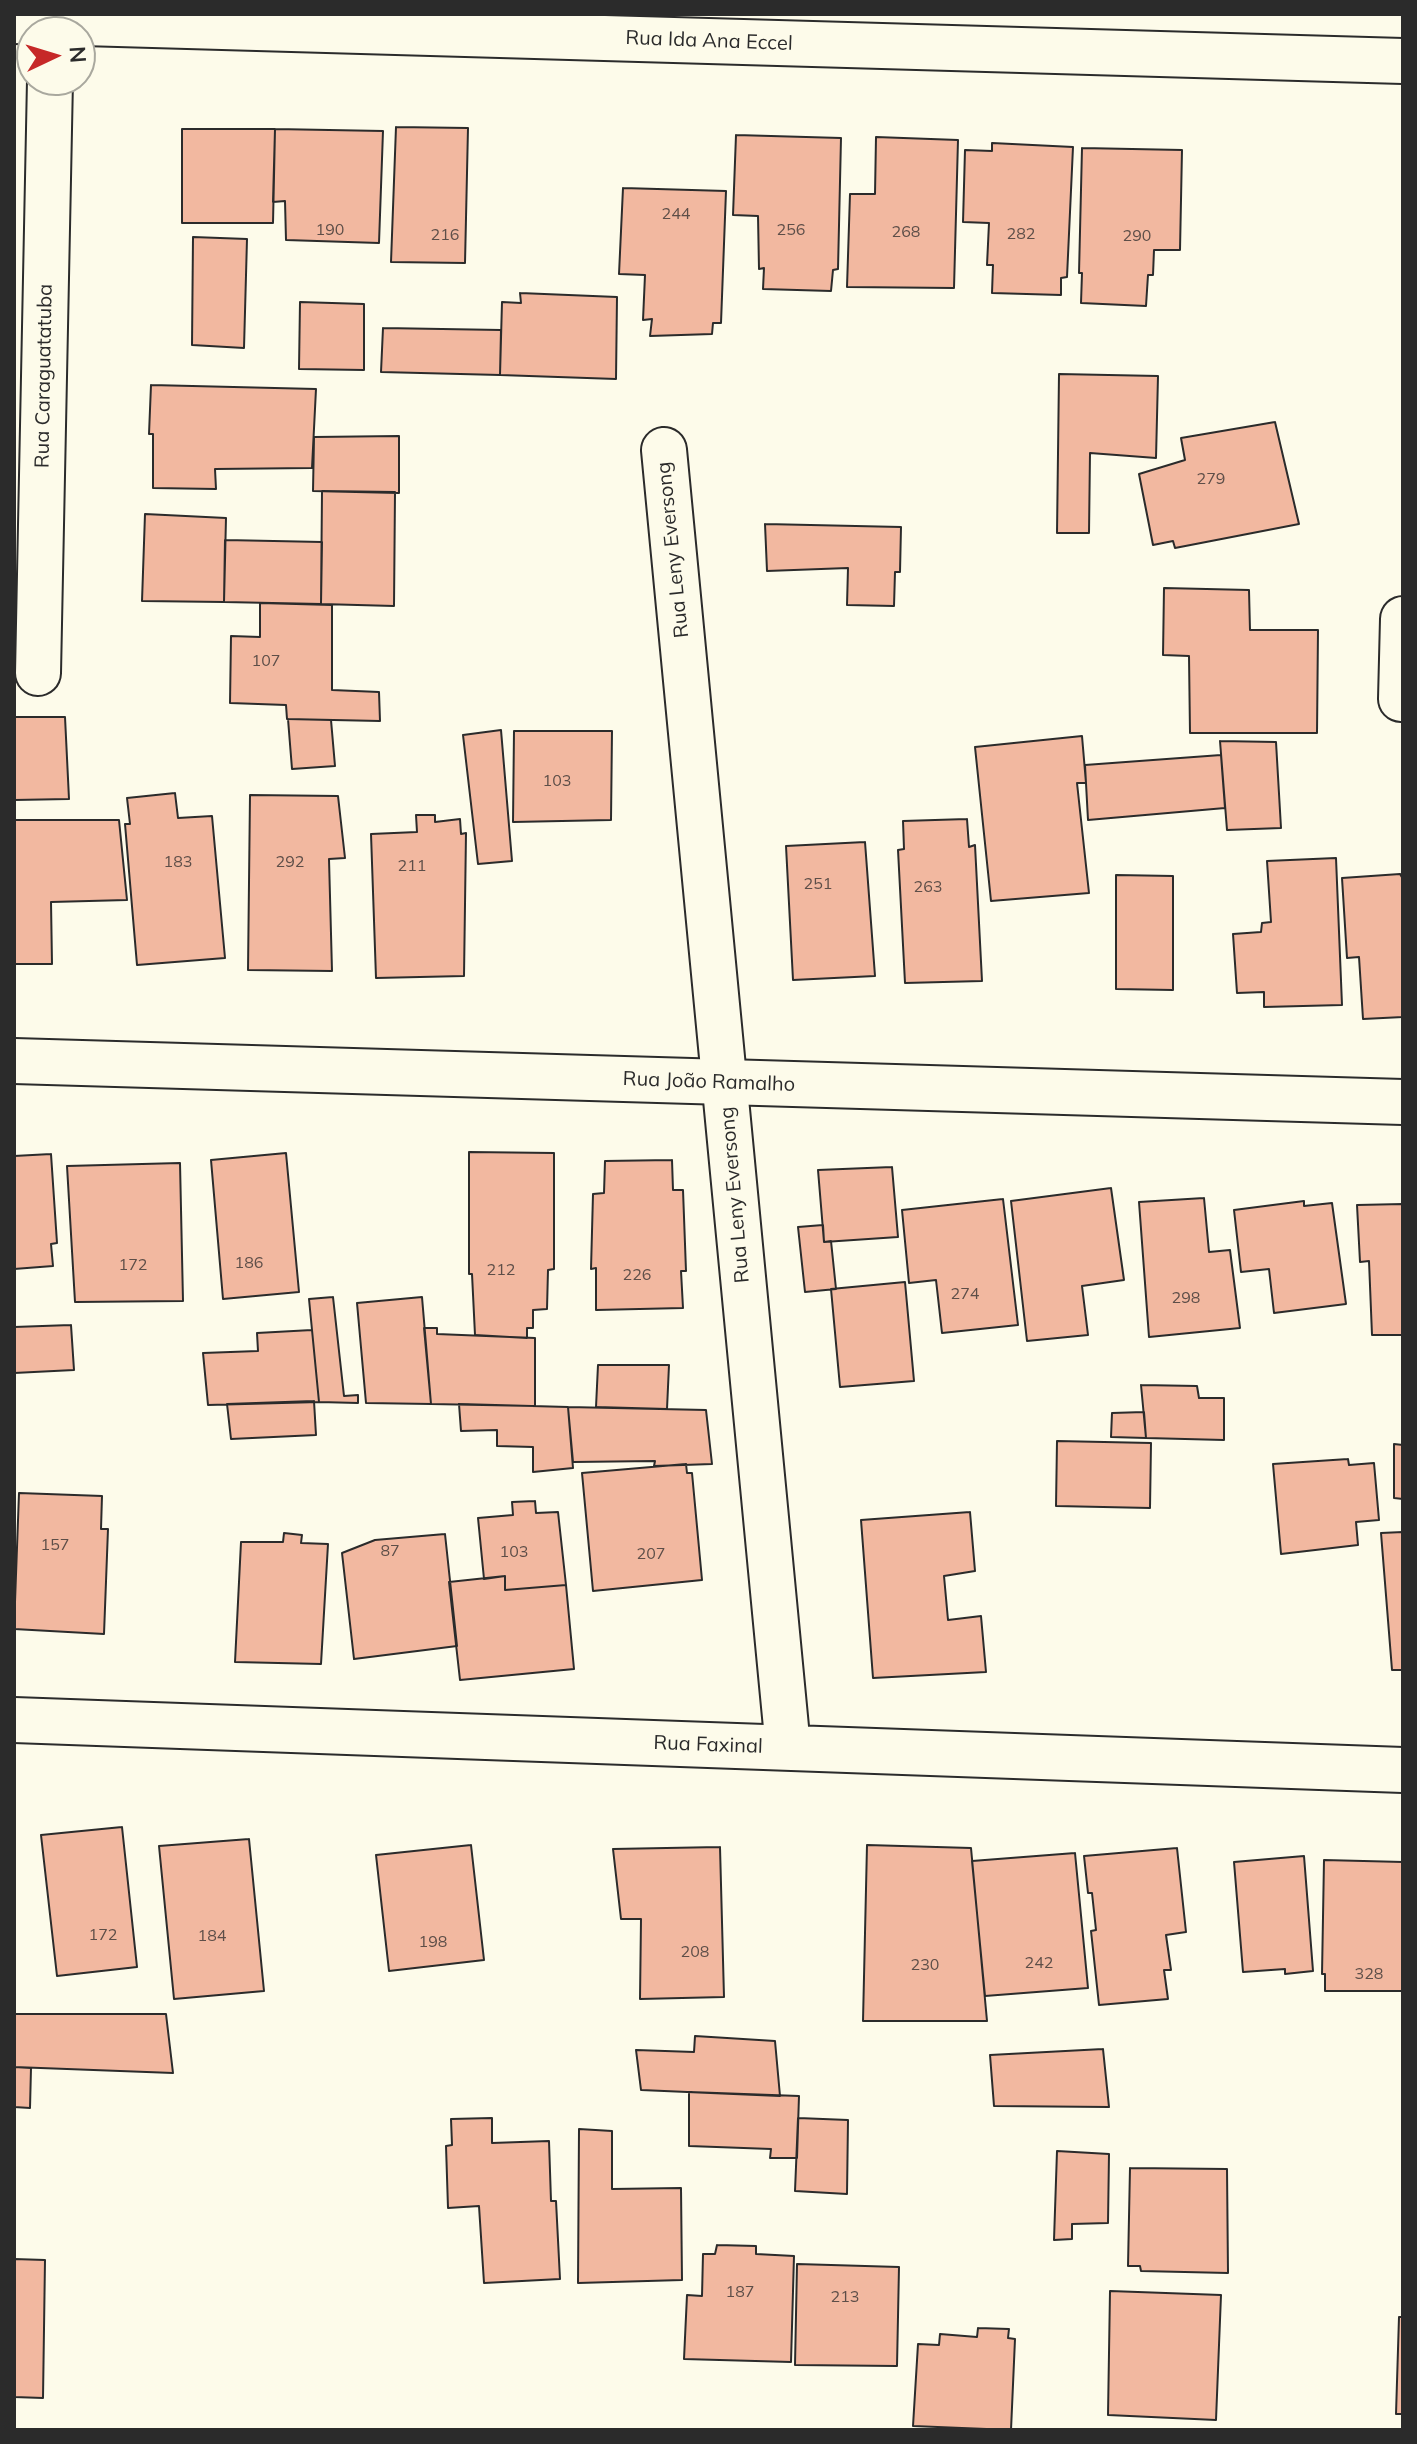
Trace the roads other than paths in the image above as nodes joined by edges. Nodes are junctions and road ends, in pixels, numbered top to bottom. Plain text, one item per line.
1 (96, 24) edge
2 (1403, 61) edge
3 (49, 96) edge
4 (29, 389) edge
5 (664, 450) dead end
6 (1403, 619) edge
7 (38, 673) dead end
8 (1401, 699) dead end
9 (14, 1061) edge
10 (725, 1082) junction
11 (1403, 1102) edge
12 (14, 1720) edge
13 (788, 1748) junction
14 (1403, 1770) edge

1 - 2 street, Rua Ida Ana Eccel
3 - 4 street, Rua Caraguatatuba
4 - 7 street, Rua Caraguatatuba
5 - 10 street, Rua Leny Eversong
6 - 8 street
9 - 10 street, Rua João Ramalho
10 - 11 street, Rua João Ramalho
10 - 13 street, Rua Leny Eversong
12 - 13 street, Rua Faxinal
13 - 14 street, Rua Faxinal

